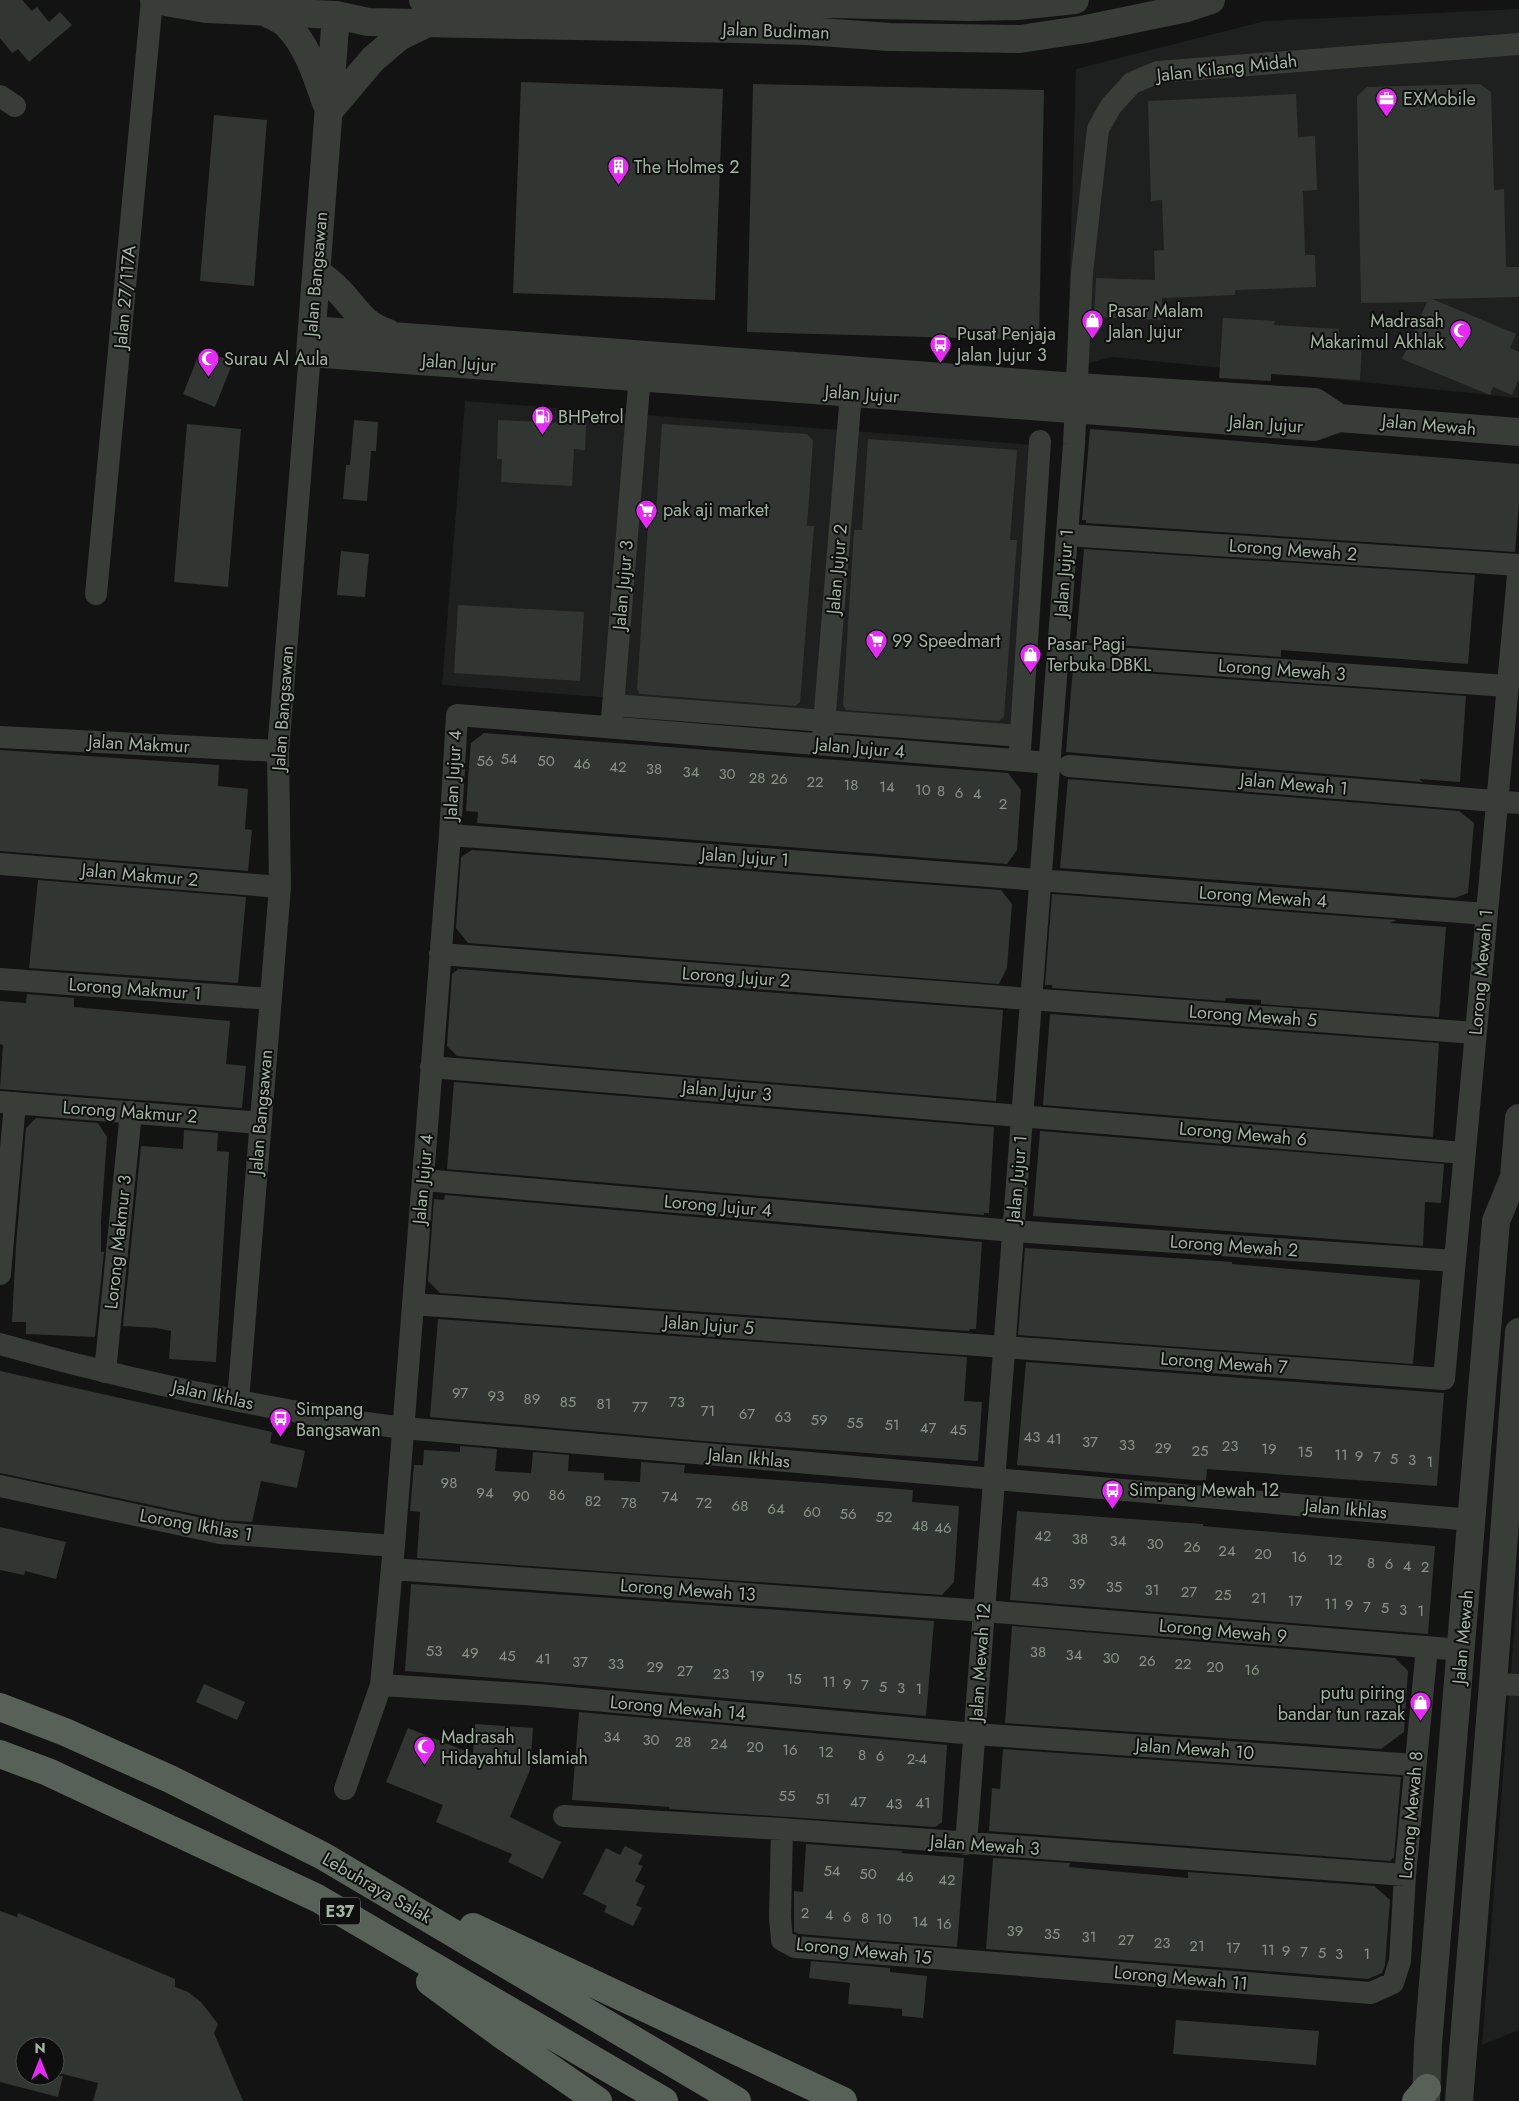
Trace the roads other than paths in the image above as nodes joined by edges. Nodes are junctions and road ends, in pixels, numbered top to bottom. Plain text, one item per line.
1 (153, 0) edge
2 (364, 0) edge
3 (1076, 0) edge
4 (1211, 0) edge
5 (525, 2) edge
6 (838, 2) edge
7 (982, 3) edge
8 (265, 12) junction
9 (425, 12) edge
10 (336, 15) junction
11 (969, 38) junction
12 (996, 39) junction
13 (1519, 44) edge
14 (330, 111) junction
15 (317, 272) junction
16 (392, 334) junction
17 (311, 341) junction
18 (641, 365) junction
19 (851, 393) junction
20 (1076, 399) junction
21 (1339, 418) joint
22 (1519, 432) edge
23 (1040, 441) dead end
24 (1067, 534) junction
25 (1518, 565) edge
26 (96, 594) dead end
27 (1058, 654) junction
28 (1506, 686) junction
29 (613, 705) junction
30 (824, 720) junction
31 (611, 727) junction
32 (1021, 736) junction
33 (0, 737) edge
34 (822, 744) junction
35 (278, 751) junction
36 (1019, 760) junction
37 (1060, 765) junction
38 (1496, 801) junction
39 (1519, 802) edge
40 (450, 835) junction
41 (0, 864) edge
42 (1040, 879) junction
43 (280, 887) junction
44 (1486, 914) junction
45 (440, 954) junction
46 (0, 979) edge
47 (270, 999) junction
48 (1031, 1000) junction
49 (1475, 1032) junction
50 (431, 1067) junction
51 (8, 1103) edge
52 (131, 1112) junction
53 (1022, 1115) junction
54 (1519, 1118) edge
55 (261, 1122) junction
56 (1464, 1153) junction
57 (422, 1180) junction
58 (1517, 1186) edge
59 (1013, 1231) junction
60 (1455, 1261) junction
61 (0, 1274) edge
62 (413, 1304) junction
63 (1519, 1332) edge
64 (0, 1344) edge
65 (1004, 1347) junction
66 (105, 1372) junction
67 (1444, 1379) joint
68 (238, 1401) junction
69 (403, 1428) junction
70 (994, 1479) junction
71 (0, 1486) edge
72 (1472, 1520) junction
73 (1505, 1523) junction
74 (394, 1546) junction
75 (392, 1569) junction
76 (984, 1611) junction
77 (1427, 1647) junction
78 (1462, 1650) junction
79 (1506, 1685) edge
80 (381, 1686) junction
81 (0, 1707) edge
82 (975, 1734) junction
83 (0, 1754) edge
84 (1415, 1765) junction
85 (345, 1789) dead end
86 (564, 1816) dead end
87 (782, 1829) junction
88 (966, 1844) junction
89 (322, 1856) junction
90 (1405, 1875) junction
91 (317, 1898) junction
92 (967, 1961) joint
93 (1393, 1983) joint
94 (1423, 2097) edge
95 (598, 2101) edge
96 (664, 2101) edge
97 (737, 2101) edge
98 (843, 2101) edge
99 (1459, 2101) edge

1 - 8 street, Jalan Budiman
1 - 26 street, Jalan 27/117A
2 - 10 street
3 - 7 street, Jalan Budiman
4 - 12 street, Jalan Budiman
5 - 6 street, Jalan Budiman
5 - 9 street, Jalan Budiman
6 - 7 street, Jalan Budiman
7 - 11 street
7 - 12 street
8 - 10 street, Jalan Budiman
8 - 14 street
9 - 10 street, Jalan Budiman
9 - 11 street, Jalan Budiman
9 - 14 street
10 - 14 street, Jalan Bangsawan
11 - 12 street, Jalan Budiman
13 - 20 street, Jalan Kilang Midah
14 - 15 street, Jalan Bangsawan
15 - 16 street
15 - 17 street, Jalan Bangsawan
16 - 17 street, Jalan Jujur
16 - 18 street, Jalan Jujur
17 - 18 street, Jalan Jujur
17 - 35 street, Jalan Bangsawan
18 - 19 street, Jalan Jujur
18 - 20 street, Jalan Jujur
18 - 29 street, Jalan Jujur 3
19 - 20 street, Jalan Jujur
19 - 30 street, Jalan Jujur 2
20 - 21 street, Jalan Jujur
20 - 24 street, Jalan Jujur 1
21 - 22 street, Jalan Mewah
23 - 32 street
24 - 25 street, Lorong Mewah 2
24 - 27 street, Jalan Jujur 1
25 - 28 street, Lorong Mewah 1
27 - 28 street, Lorong Mewah 3
27 - 37 street, Jalan Jujur 1
28 - 38 street, Lorong Mewah 1
29 - 30 street
29 - 31 street, Jalan Jujur 3
30 - 32 street
30 - 34 street, Jalan Jujur 2
31 - 34 street, Jalan Jujur 4
31 - 40 street, Jalan Jujur 4
32 - 36 street
33 - 35 street, Jalan Makmur
34 - 36 street, Jalan Jujur 4
35 - 43 street, Jalan Bangsawan
36 - 37 street, Jalan Jujur 4
37 - 38 street, Jalan Mewah 1
37 - 42 street, Jalan Jujur 1
38 - 39 street, Jalan Mewah 1
38 - 44 street, Lorong Mewah 1
40 - 42 street, Jalan Jujur 1
40 - 45 street, Jalan Jujur 4
41 - 43 street, Jalan Makmur 2
42 - 44 street, Lorong Mewah 4
42 - 48 street, Jalan Jujur 1
43 - 47 street, Jalan Bangsawan
44 - 49 street, Lorong Mewah 1
45 - 48 street, Lorong Jujur 2
45 - 50 street, Jalan Jujur 4
46 - 47 street, Lorong Makmur 1
47 - 55 street, Jalan Bangsawan
48 - 49 street, Lorong Mewah 5
48 - 53 street, Jalan Jujur 1
49 - 56 street, Lorong Mewah 1
50 - 53 street, Jalan Jujur 3
50 - 57 street, Jalan Jujur 4
51 - 52 street, Lorong Makmur 2
51 - 61 street
52 - 55 street, Lorong Makmur 2
52 - 66 street, Lorong Makmur 3
53 - 56 street, Lorong Mewah 6
53 - 59 street, Jalan Jujur 1
54 - 58 street, Jalan Mewah
55 - 68 street, Jalan Bangsawan
56 - 60 street, Lorong Mewah 1
57 - 59 street, Lorong Jujur 4
57 - 62 street, Jalan Jujur 4
58 - 72 street, Jalan Mewah
59 - 60 street, Lorong Mewah 2
59 - 65 street, Jalan Jujur 1
60 - 67 street, Lorong Mewah 1
62 - 65 street, Jalan Jujur 5
62 - 69 street, Jalan Jujur 4
63 - 73 street, Jalan Mewah
64 - 66 street, Jalan Ikhlas
65 - 67 street, Lorong Mewah 7
65 - 70 street, Jalan Jujur 1
66 - 68 street, Jalan Ikhlas
68 - 69 street, Jalan Ikhlas
69 - 70 street, Jalan Ikhlas
69 - 74 street
70 - 72 street, Jalan Ikhlas
70 - 76 street, Jalan Mewah 12
71 - 74 street, Lorong Ikhlas 1
72 - 73 street, Jalan Ikhlas
72 - 78 street, Jalan Mewah
73 - 79 street, Jalan Mewah
74 - 75 street
75 - 76 street, Lorong Mewah 13
75 - 80 street
76 - 77 street, Lorong Mewah 9
76 - 82 street, Jalan Mewah 12
77 - 78 street, Lorong Mewah 9
77 - 84 street, Lorong Mewah 8
78 - 94 street, Jalan Mewah
79 - 99 street, Jalan Mewah
80 - 82 street, Lorong Mewah 14
80 - 85 street
81 - 89 highway, Lebuhraya Salak / E37
82 - 84 street, Jalan Mewah 10
82 - 88 street, Jalan Mewah 12
83 - 91 highway, E37
84 - 90 street, Lorong Mewah 8
86 - 87 street, Jalan Mewah 3
87 - 88 street, Jalan Mewah 3
87 - 92 street, Lorong Mewah 15
88 - 90 street, Jalan Mewah 3
89 - 97 highway, Lebuhraya Salak / E37
89 - 98 highway
90 - 93 street, Lorong Mewah 8
91 - 95 highway
91 - 96 highway, E37
92 - 93 street, Lorong Mewah 11

